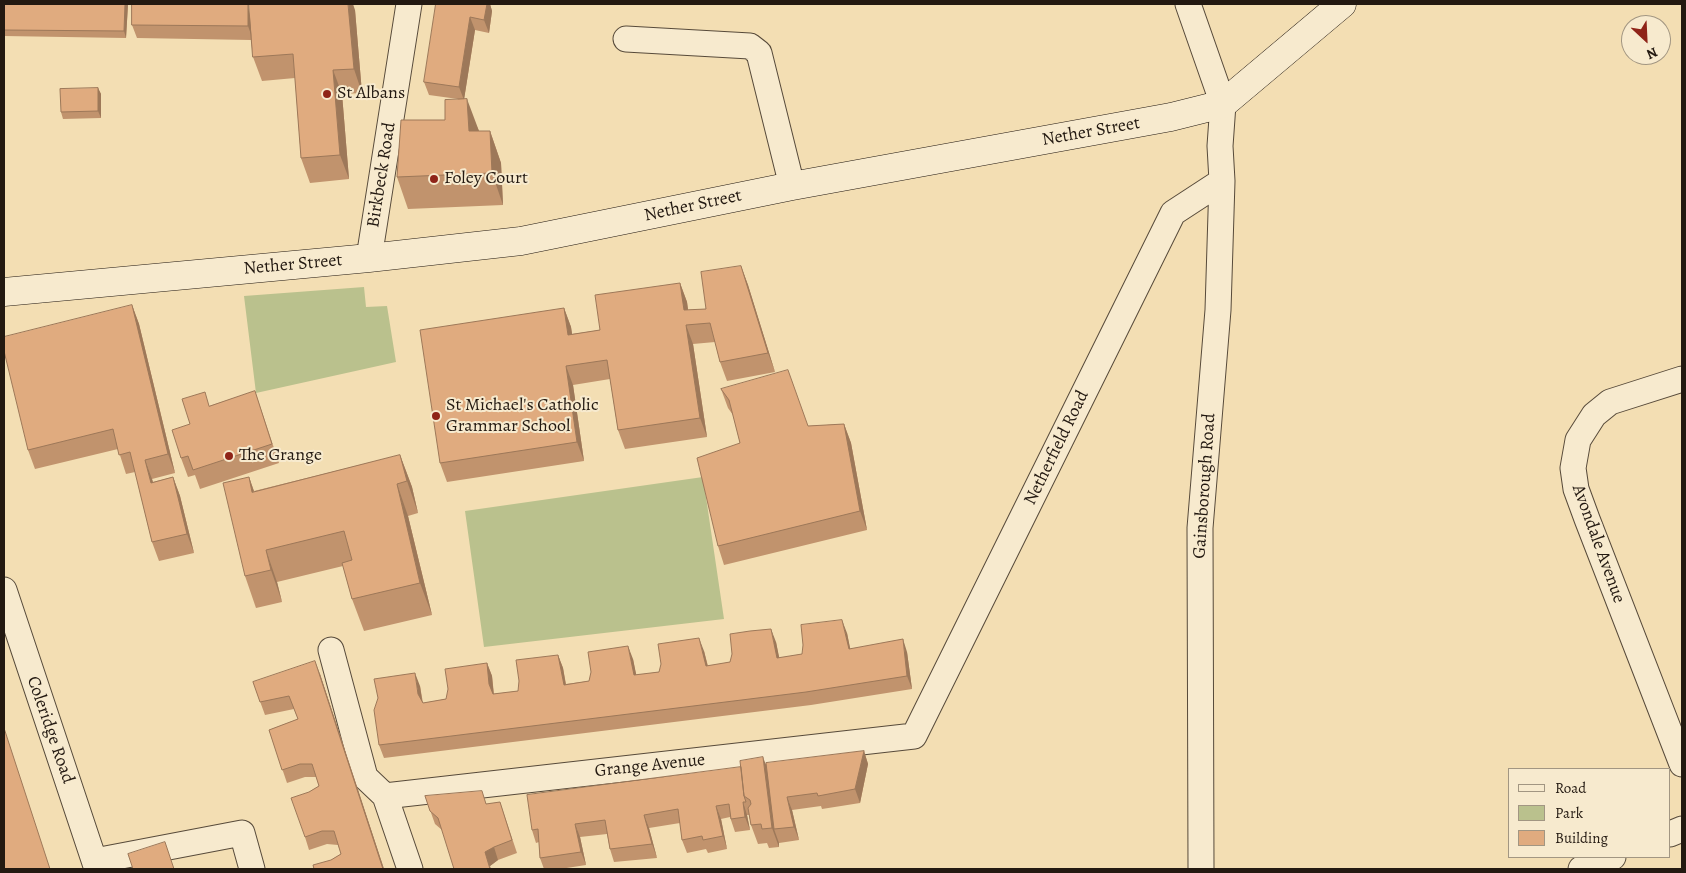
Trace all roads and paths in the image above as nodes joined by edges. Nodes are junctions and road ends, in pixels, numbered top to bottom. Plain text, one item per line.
1 (409, 4) edge
2 (1188, 4) edge
3 (1342, 4) edge
4 (626, 39) dead end
5 (1223, 104) junction
6 (1222, 181) junction
7 (792, 186) junction
8 (369, 258) junction
9 (4, 292) edge
10 (1682, 379) edge
11 (4, 590) edge
12 (332, 650) dead end
13 (914, 736) joint
14 (1682, 764) edge
15 (385, 796) junction
16 (1609, 858) edge
17 (96, 865) edge
18 (252, 869) edge
19 (410, 869) edge
20 (1201, 869) edge
21 (1581, 869) edge

1 - 8 street, Birkbeck Road
2 - 5 street
3 - 5 street, Nether Street
4 - 7 street
5 - 6 street, Gainsborough Road
5 - 7 street, Nether Street
6 - 13 street, Netherfield Road
6 - 20 street, Gainsborough Road
7 - 8 street, Nether Street
8 - 9 street, Nether Street
10 - 14 street, Avondale Avenue
11 - 17 street, Coleridge Road
12 - 15 street
13 - 15 street, Grange Avenue
15 - 19 street
16 - 21 street
17 - 18 street

